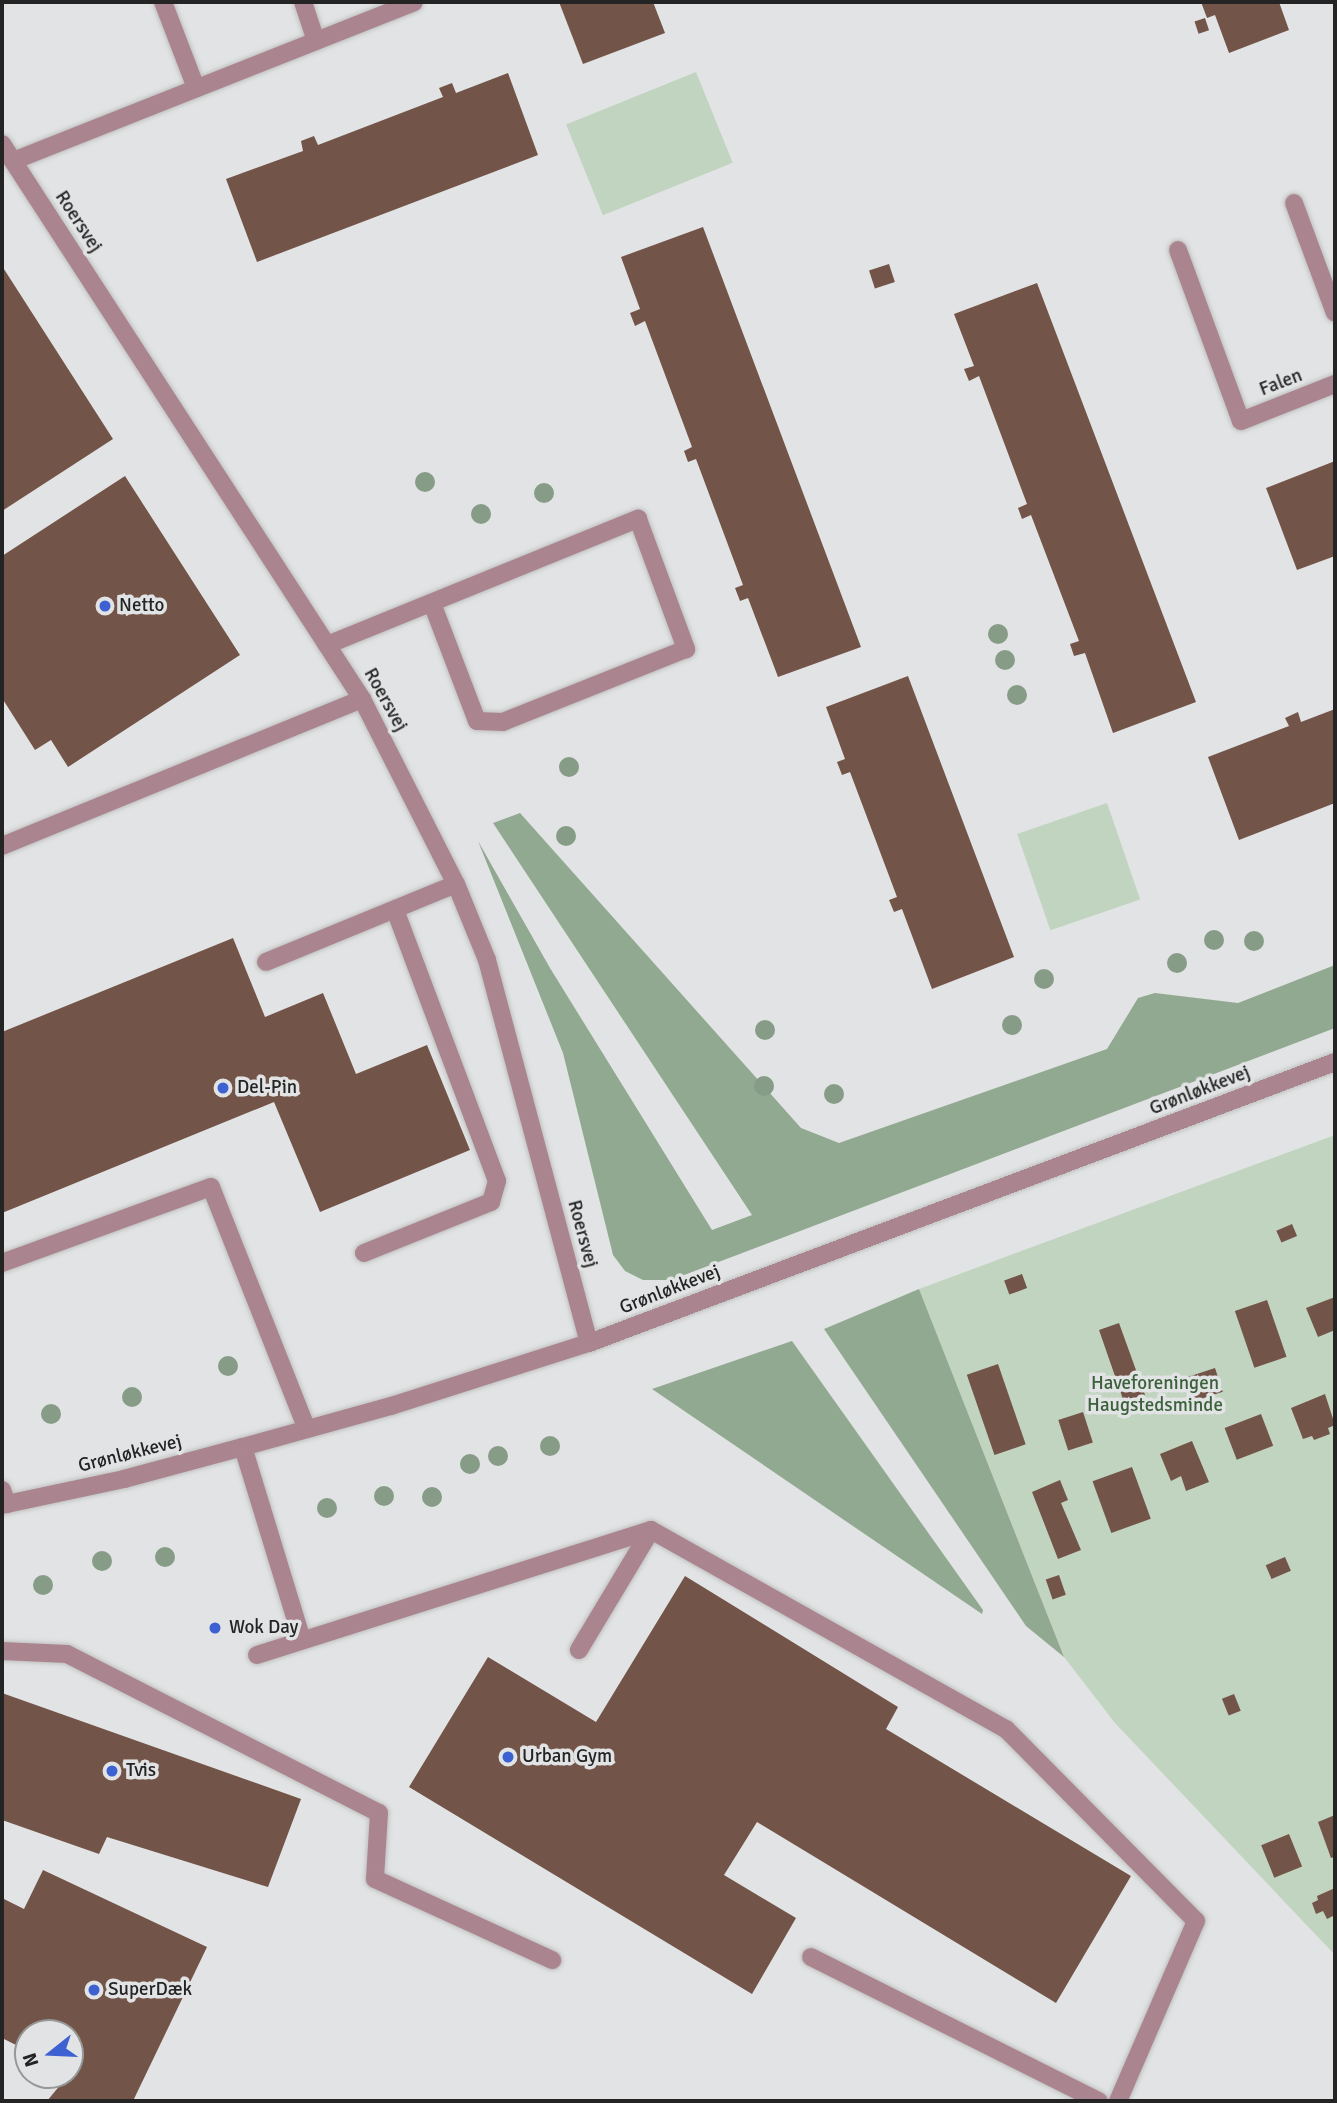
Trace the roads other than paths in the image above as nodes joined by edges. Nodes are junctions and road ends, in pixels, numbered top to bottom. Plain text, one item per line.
1 (163, 2) edge
2 (303, 2) edge
3 (414, 2) edge
4 (316, 41) junction
5 (196, 88) junction
6 (5, 150) edge
7 (1294, 203) dead end
8 (1178, 250) dead end
9 (1335, 313) edge
10 (1335, 384) edge
11 (432, 603) junction
12 (327, 645) junction
13 (362, 699) junction
14 (2, 846) edge
15 (456, 884) junction
16 (395, 909) junction
17 (267, 962) dead end
18 (1335, 1062) edge
19 (364, 1253) dead end
20 (2, 1263) edge
21 (589, 1343) junction
22 (307, 1429) junction
23 (243, 1447) junction
24 (3, 1499) edge
25 (651, 1530) junction
26 (302, 1640) junction
27 (579, 1650) dead end
28 (2, 1651) edge
29 (257, 1655) dead end
30 (811, 1957) dead end
31 (552, 1960) dead end
32 (1099, 2101) edge
33 (1118, 2101) edge

1 - 5 street
2 - 4 street
3 - 4 street
4 - 5 street
5 - 6 street
6 - 12 street, Roersvej
7 - 9 street
8 - 10 street, Falen
11 - 11 street
11 - 12 street
12 - 13 street, Roersvej
13 - 14 street
13 - 15 street, Roersvej
15 - 16 street
15 - 21 street, Roersvej
16 - 17 street
16 - 19 street
18 - 21 street, Grønløkkevej
20 - 22 street
21 - 22 street, Grønløkkevej
22 - 23 street, Grønløkkevej
23 - 24 street, Grønløkkevej
23 - 26 street
25 - 26 street
25 - 27 street
25 - 33 street
26 - 29 street
28 - 31 street
30 - 32 street

